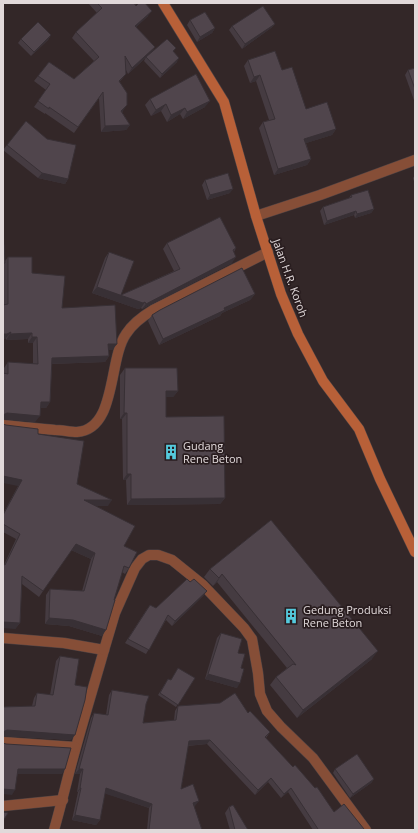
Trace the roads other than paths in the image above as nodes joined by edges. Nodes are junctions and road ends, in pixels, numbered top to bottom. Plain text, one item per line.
1 (163, 3) edge
2 (415, 160) edge
3 (256, 216) junction
4 (268, 252) junction
5 (3, 425) edge
6 (415, 552) edge
7 (3, 638) edge
8 (104, 650) junction
9 (3, 742) edge
10 (75, 747) junction
11 (63, 800) junction
12 (3, 806) edge
13 (54, 830) edge
14 (366, 830) edge

1 - 3 main road, Jalan H.R. Koroh
2 - 3 street
3 - 4 main road, Jalan H.R. Koroh
4 - 5 street
4 - 6 main road, Jalan H.R. Koroh
7 - 8 street
8 - 10 street
8 - 14 street
9 - 10 street
10 - 11 street
11 - 12 street
11 - 13 street

